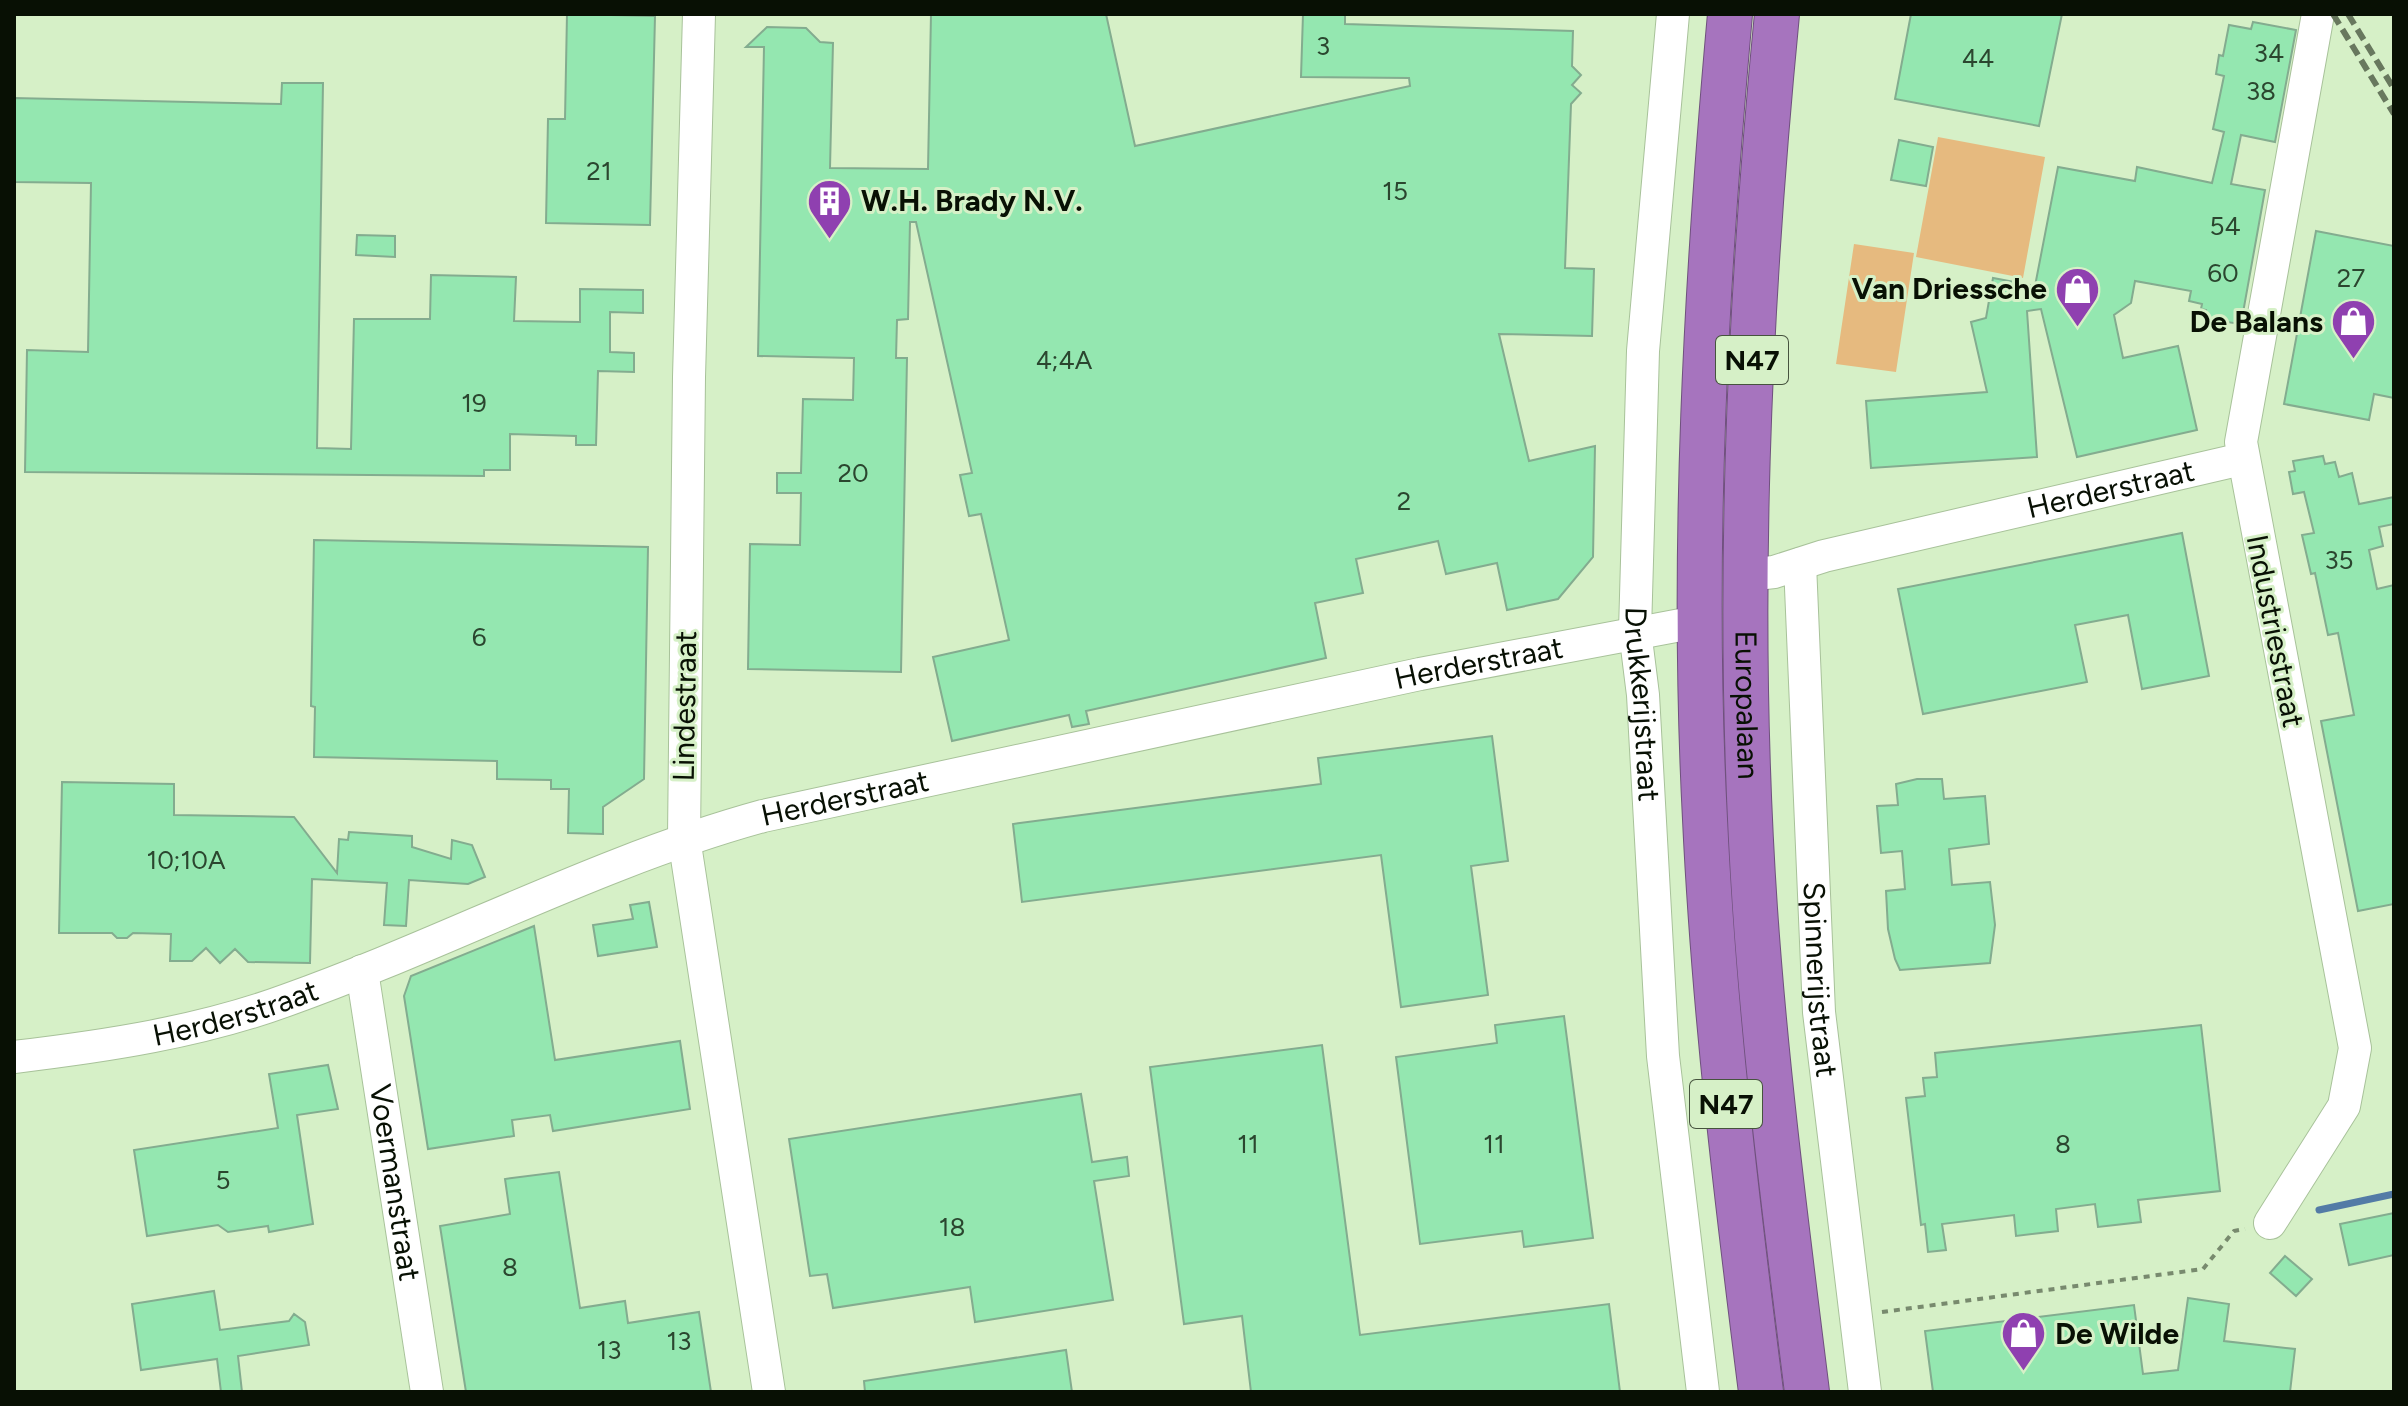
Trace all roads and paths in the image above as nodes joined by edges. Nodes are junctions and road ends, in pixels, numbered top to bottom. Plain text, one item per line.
1 (699, 14) edge
2 (1673, 14) edge
3 (1730, 14) edge
4 (1777, 14) edge
5 (2315, 15) edge
6 (2242, 459) junction
7 (1800, 564) junction
8 (1747, 575) junction
9 (1702, 621) junction
10 (1635, 631) junction
11 (684, 838) junction
12 (362, 971) junction
13 (14, 1057) edge
14 (2270, 1223) joint
15 (1856, 1315) junction
16 (427, 1392) edge
17 (769, 1392) edge
18 (1703, 1392) edge
19 (1761, 1392) edge
20 (1807, 1392) edge
21 (1865, 1392) edge

1 - 11 street, Lindestraat
2 - 10 street, Drukkerijstraat
3 - 9 highway, Europalaan / N47
4 - 8 highway, Europalaan / N47
5 - 6 street, Industriestraat
6 - 7 street, Herderstraat
6 - 14 street, Industriestraat
7 - 8 street, Herderstraat
7 - 15 street, Spinnerijstraat
8 - 20 highway, Europalaan / N47
9 - 10 street, Herderstraat
9 - 19 highway, Europalaan / N47
10 - 11 street, Herderstraat
10 - 18 street, Drukkerijstraat
11 - 12 street, Herderstraat
11 - 17 street, Lindestraat
12 - 13 street, Herderstraat
12 - 16 street, Voermanstraat
14 - 15 path
15 - 21 street, Spinnerijstraat

